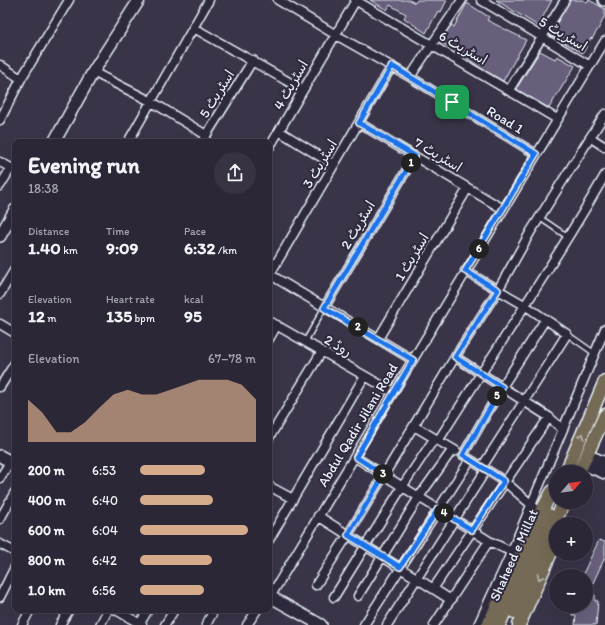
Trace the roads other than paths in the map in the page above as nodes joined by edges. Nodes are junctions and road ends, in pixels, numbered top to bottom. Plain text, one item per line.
1 (69, 0) edge
2 (139, 0) edge
3 (208, 0) edge
4 (278, 0) edge
5 (356, 0) edge
6 (462, 0) edge
7 (481, 0) edge
8 (565, 0) edge
9 (194, 28) junction
10 (336, 35) junction
11 (543, 36) junction
12 (605, 41) edge
13 (432, 45) junction
14 (254, 60) junction
15 (0, 65) edge
16 (392, 66) junction
17 (590, 66) junction
18 (93, 72) junction
19 (410, 77) junction
20 (21, 79) junction
21 (303, 90) junction
22 (509, 90) junction
23 (152, 102) junction
24 (605, 114) edge
25 (557, 119) junction
26 (0, 120) edge
27 (359, 123) junction
28 (279, 131) junction
29 (591, 138) junction
30 (56, 139) edge
31 (130, 139) edge
32 (204, 139) edge
33 (272, 143) edge
34 (605, 147) edge
35 (536, 154) junction
36 (415, 156) junction
37 (0, 162) edge
38 (334, 165) junction
39 (12, 168) edge
40 (12, 170) edge
41 (605, 175) edge
42 (0, 186) edge
43 (468, 188) junction
44 (503, 209) junction
45 (12, 215) edge
46 (540, 218) junction
47 (0, 236) edge
48 (568, 237) junction
49 (272, 269) edge
50 (465, 271) junction
51 (12, 275) edge
52 (272, 276) edge
53 (498, 290) junction
54 (0, 294) edge
55 (526, 306) junction
56 (324, 308) junction
57 (545, 320) junction
58 (272, 322) edge
59 (0, 324) edge
60 (277, 325) junction
61 (605, 329) edge
62 (12, 332) edge
63 (272, 334) edge
64 (567, 334) junction
65 (378, 339) junction
66 (305, 342) junction
67 (322, 351) junction
68 (594, 353) junction
69 (455, 357) junction
70 (413, 360) junction
71 (12, 368) edge
72 (481, 373) junction
73 (364, 377) junction
74 (605, 381) edge
75 (0, 387) edge
76 (502, 387) junction
77 (393, 392) junction
78 (523, 400) junction
79 (605, 415) edge
80 (549, 416) junction
81 (414, 426) junction
82 (562, 429) junction
83 (272, 433) edge
84 (436, 440) junction
85 (453, 449) junction
86 (463, 455) junction
87 (356, 457) junction
88 (470, 460) junction
89 (11, 461) edge
90 (583, 464) edge
91 (569, 465) edge
92 (484, 468) junction
93 (604, 468) edge
94 (384, 475) junction
95 (0, 478) edge
96 (504, 481) junction
97 (402, 487) junction
98 (272, 488) edge
99 (12, 497) edge
100 (549, 497) edge
101 (419, 498) junction
102 (293, 500) junction
103 (531, 505) junction
104 (438, 509) junction
105 (551, 509) edge
106 (561, 509) edge
107 (541, 512) junction
108 (318, 516) junction
109 (0, 519) edge
110 (454, 519) junction
111 (472, 530) junction
112 (272, 535) edge
113 (348, 535) junction
114 (489, 541) junction
115 (0, 544) edge
116 (366, 546) junction
117 (12, 550) edge
118 (515, 554) junction
119 (383, 556) junction
120 (549, 557) edge
121 (400, 567) junction
122 (12, 573) edge
123 (416, 578) junction
124 (316, 585) dead end
125 (433, 588) junction
126 (272, 592) edge
127 (358, 596) dead end
128 (0, 597) edge
129 (334, 598) dead end
130 (272, 599) edge
131 (451, 600) junction
132 (28, 613) edge
133 (67, 613) edge
134 (106, 613) edge
135 (121, 613) edge
136 (146, 613) edge
137 (172, 613) edge
138 (212, 613) edge
139 (255, 613) edge
140 (22, 625) edge
141 (60, 625) edge
142 (100, 625) edge
143 (140, 625) edge
144 (165, 625) edge
145 (206, 625) edge
146 (247, 625) edge
147 (321, 625) edge
148 (364, 625) edge
149 (387, 625) edge
150 (434, 625) edge
151 (478, 625) edge
152 (488, 625) edge
153 (499, 625) edge
154 (508, 625) edge
155 (519, 625) edge

1 - 20 street
2 - 18 main road
3 - 9 street
4 - 10 street, Road 1
5 - 10 street
5 - 13 street, اسٹریٹ 6
6 - 13 street
7 - 11 street, اسٹریٹ 5
8 - 11 street
9 - 14 street
9 - 23 street
10 - 16 street, Road 1
10 - 21 street, اسٹریٹ 4
11 - 17 street, اسٹریٹ 5
11 - 22 street
12 - 17 street, Abdul Qadir Jilani Road
13 - 19 street
13 - 22 street, اسٹریٹ 6
14 - 21 street
14 - 32 street, اسٹریٹ 5
15 - 20 street
16 - 19 street, Road 1
16 - 27 street, اسٹریٹ 3
17 - 25 street, Abdul Qadir Jilani Road
18 - 23 street
18 - 30 main road
19 - 35 street, Road 1
20 - 26 street
21 - 28 street, اسٹریٹ 4
22 - 25 street, اسٹریٹ 6
23 - 31 street
23 - 32 street
24 - 29 street
25 - 35 street, Abdul Qadir Jilani Road
27 - 36 street, اسٹریٹ 7
27 - 38 street, اسٹریٹ 3
28 - 33 street, اسٹریٹ 4
28 - 38 street
29 - 34 street
29 - 46 street
35 - 44 street, Abdul Qadir Jilani Road
36 - 43 street, اسٹریٹ 7
36 - 56 street, اسٹریٹ 2
37 - 39 street
38 - 49 street, اسٹریٹ 3
40 - 42 street
41 - 48 street
43 - 44 street, اسٹریٹ 7
43 - 65 street, اسٹریٹ 1
44 - 50 street, Abdul Qadir Jilani Road
45 - 47 main road
46 - 48 lane
46 - 53 street
48 - 55 street
50 - 53 street
50 - 70 street, Abdul Qadir Jilani Road
51 - 54 street
52 - 56 street
53 - 55 street
53 - 69 street
55 - 57 street
55 - 72 street
56 - 65 street
56 - 66 lane
57 - 64 street
57 - 76 street
58 - 60 street, روڈ 2
59 - 62 street
60 - 63 street
60 - 66 street, روڈ 2
61 - 68 street
64 - 68 lane
64 - 78 street
65 - 70 street
66 - 67 street, روڈ 2
67 - 73 street, روڈ 2
67 - 83 street
68 - 82 street
69 - 72 street
69 - 81 street
70 - 77 street, Abdul Qadir Jilani Road
71 - 75 street
72 - 76 street
72 - 84 street
73 - 77 street, روڈ 2
73 - 102 street
91 -> 74 main road
76 - 78 street
76 - 86 street
77 - 87 street, Abdul Qadir Jilani Road
78 - 80 street
78 - 92 street
79 - 90 main road
80 - 82 street
80 - 96 street
81 - 84 street
81 - 94 street
82 - 103 street
84 - 85 street
84 - 97 street
85 - 86 street
85 - 101 street
86 - 88 street
87 - 94 street
87 - 108 street, Abdul Qadir Jilani Road
88 - 92 street
88 - 104 street
89 - 95 street
90 - 93 main road
92 - 96 street
92 - 110 street
94 - 97 street
94 - 113 street
96 - 103 street
96 - 111 street
97 - 101 street
97 - 116 street
98 - 102 street
99 - 109 street
100 - 107 main road
101 - 104 street
101 - 119 street
102 - 112 street
103 - 107 street
103 - 118 street
104 - 110 street
104 - 121 street
105 - 153 main road, Shaheed e Millat
106 - 154 main road, Shaheed e Millat
107 - 118 main road
108 - 113 street
108 - 126 street, Abdul Qadir Jilani Road
110 - 111 street
110 - 123 street
111 - 114 street
111 - 125 street
113 - 116 street
113 - 124 street
114 - 118 street
114 - 131 street
115 - 117 street
116 - 119 street
116 - 129 street
118 - 151 street
118 - 152 main road
119 - 121 street
119 - 127 street
120 -> 155 main road
121 - 123 street
121 - 148 street
122 - 128 street
123 - 125 street
123 - 149 street
125 - 131 street
130 - 147 main road
131 - 150 street
132 - 140 street
133 - 141 street
134 - 142 street
135 - 143 street
136 - 143 street
137 - 144 street
138 - 145 street
139 - 146 street

